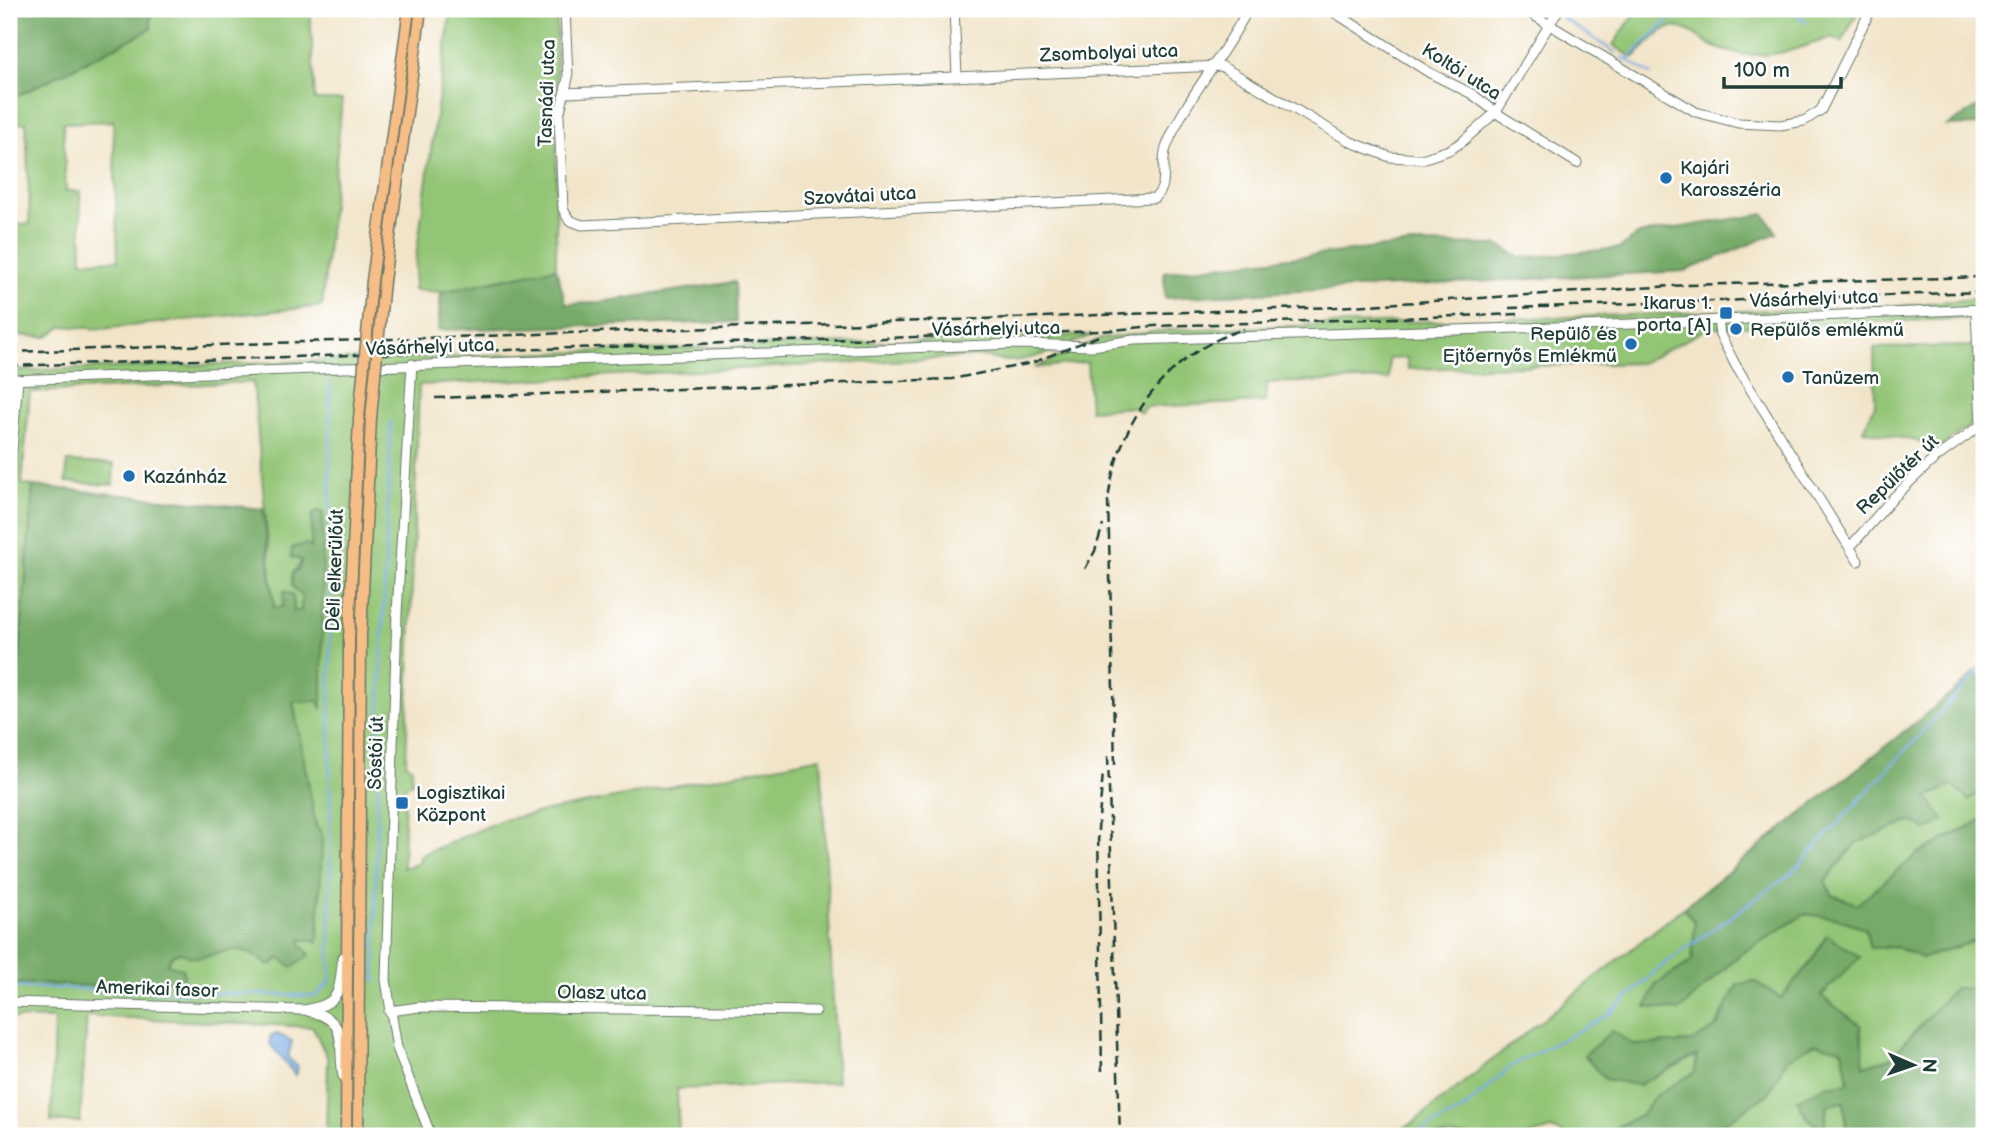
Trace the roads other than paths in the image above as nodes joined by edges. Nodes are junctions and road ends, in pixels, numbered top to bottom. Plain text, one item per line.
1 (410, 9) edge
2 (421, 9) edge
3 (565, 9) edge
4 (954, 9) edge
5 (1248, 9) edge
6 (1329, 9) edge
7 (1523, 9) edge
8 (1559, 9) edge
9 (1871, 9) edge
10 (1549, 24) junction
11 (1211, 65) junction
12 (957, 76) junction
13 (565, 93) junction
14 (1496, 112) junction
15 (1577, 163) dead end
16 (569, 220) joint
17 (1980, 309) edge
18 (1718, 319) junction
19 (412, 364) junction
20 (13, 379) edge
21 (365, 418) junction
22 (9, 485) edge
23 (1850, 547) junction
24 (1858, 561) dead end
25 (347, 931) junction
26 (9, 1002) edge
27 (303, 1010) junction
28 (389, 1011) junction
29 (816, 1012) dead end
30 (347, 1095) junction
31 (346, 1136) edge
32 (358, 1136) edge
33 (431, 1136) edge

1 - 21 main road, Déli elkerülőút, bridge
2 - 21 main road, Déli elkerülőút, bridge
3 - 13 street, Tasnádi utca
4 - 12 street
5 - 11 street
6 - 14 street, Koltói utca
7 - 10 street
8 - 10 street, Zsombolyai utca
9 - 10 street
10 - 14 street, Zsombolyai utca
11 - 12 street, Zsombolyai utca
11 - 14 street, Zsombolyai utca
11 - 16 street, Szovátai utca
12 - 13 street, Zsombolyai utca
13 - 16 street, Tasnádi utca
14 - 15 street, Koltói utca
17 - 18 street, Vásárhelyi utca
17 - 23 street, Repülőtér út
18 - 19 street, Vásárhelyi utca
18 - 23 street, Repülőtér út
19 - 20 street, Vásárhelyi utca
19 - 28 street, Sóstói út
20 - 22 street
21 - 25 main road, Déli elkerülőút
21 - 32 main road, Déli elkerülőút
23 - 24 street, Repülőtér út
25 - 27 street
25 - 30 main road, Déli elkerülőút
26 - 27 street, Amerikai fasor
27 - 30 street
28 - 29 street, Olasz utca
28 - 33 street, Sóstói út
30 - 31 main road, Déli elkerülőút

